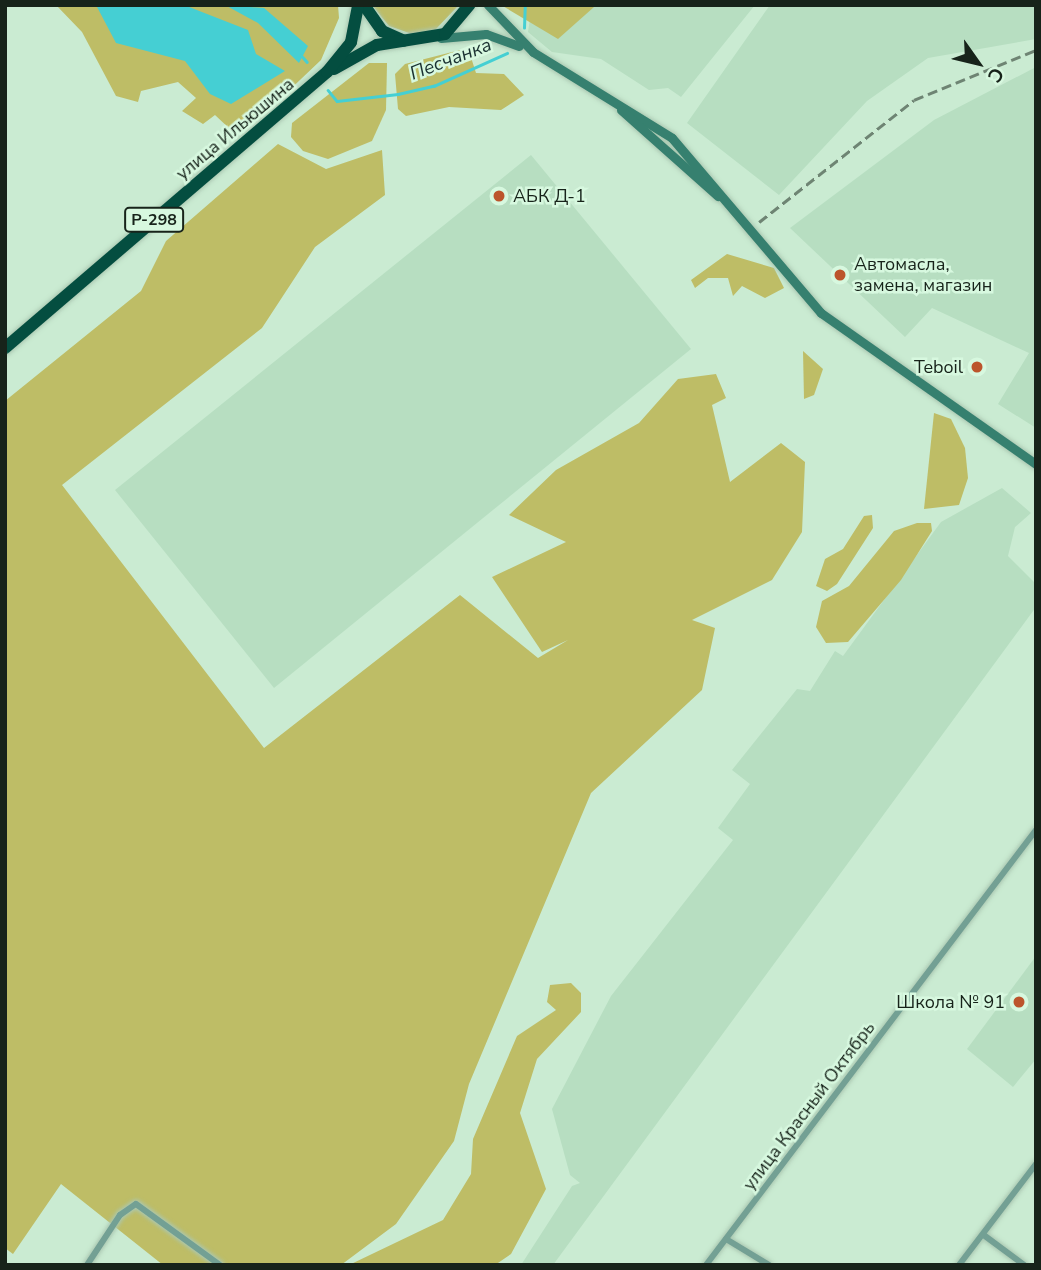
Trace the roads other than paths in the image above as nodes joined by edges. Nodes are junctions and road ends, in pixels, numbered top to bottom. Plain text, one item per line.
1 (358, 5) edge
2 (364, 5) edge
3 (470, 5) edge
4 (488, 5) edge
5 (433, 40) junction
6 (405, 42) junction
7 (533, 52) junction
8 (327, 72) junction
9 (5, 348) edge
10 (1036, 464) edge
11 (1036, 830) edge
12 (1036, 1164) edge
13 (985, 1236) junction
14 (726, 1239) junction
15 (87, 1265) edge
16 (220, 1265) edge
17 (706, 1265) edge
18 (769, 1265) edge
19 (959, 1265) edge
20 (1024, 1265) edge

1 - 8 highway, Р-298
2 - 6 highway
3 - 5 highway
4 - 7 main road
5 - 6 highway, Р-298
5 - 7 main road
6 - 8 highway, Р-298
7 - 10 main road
8 - 9 highway, улица Ильюшина / Р-298
11 - 14 street, улица Красный Октябрь
12 - 13 street
13 - 19 street
13 - 20 street
14 - 17 street, улица Красный Октябрь
14 - 18 street
15 - 16 street

